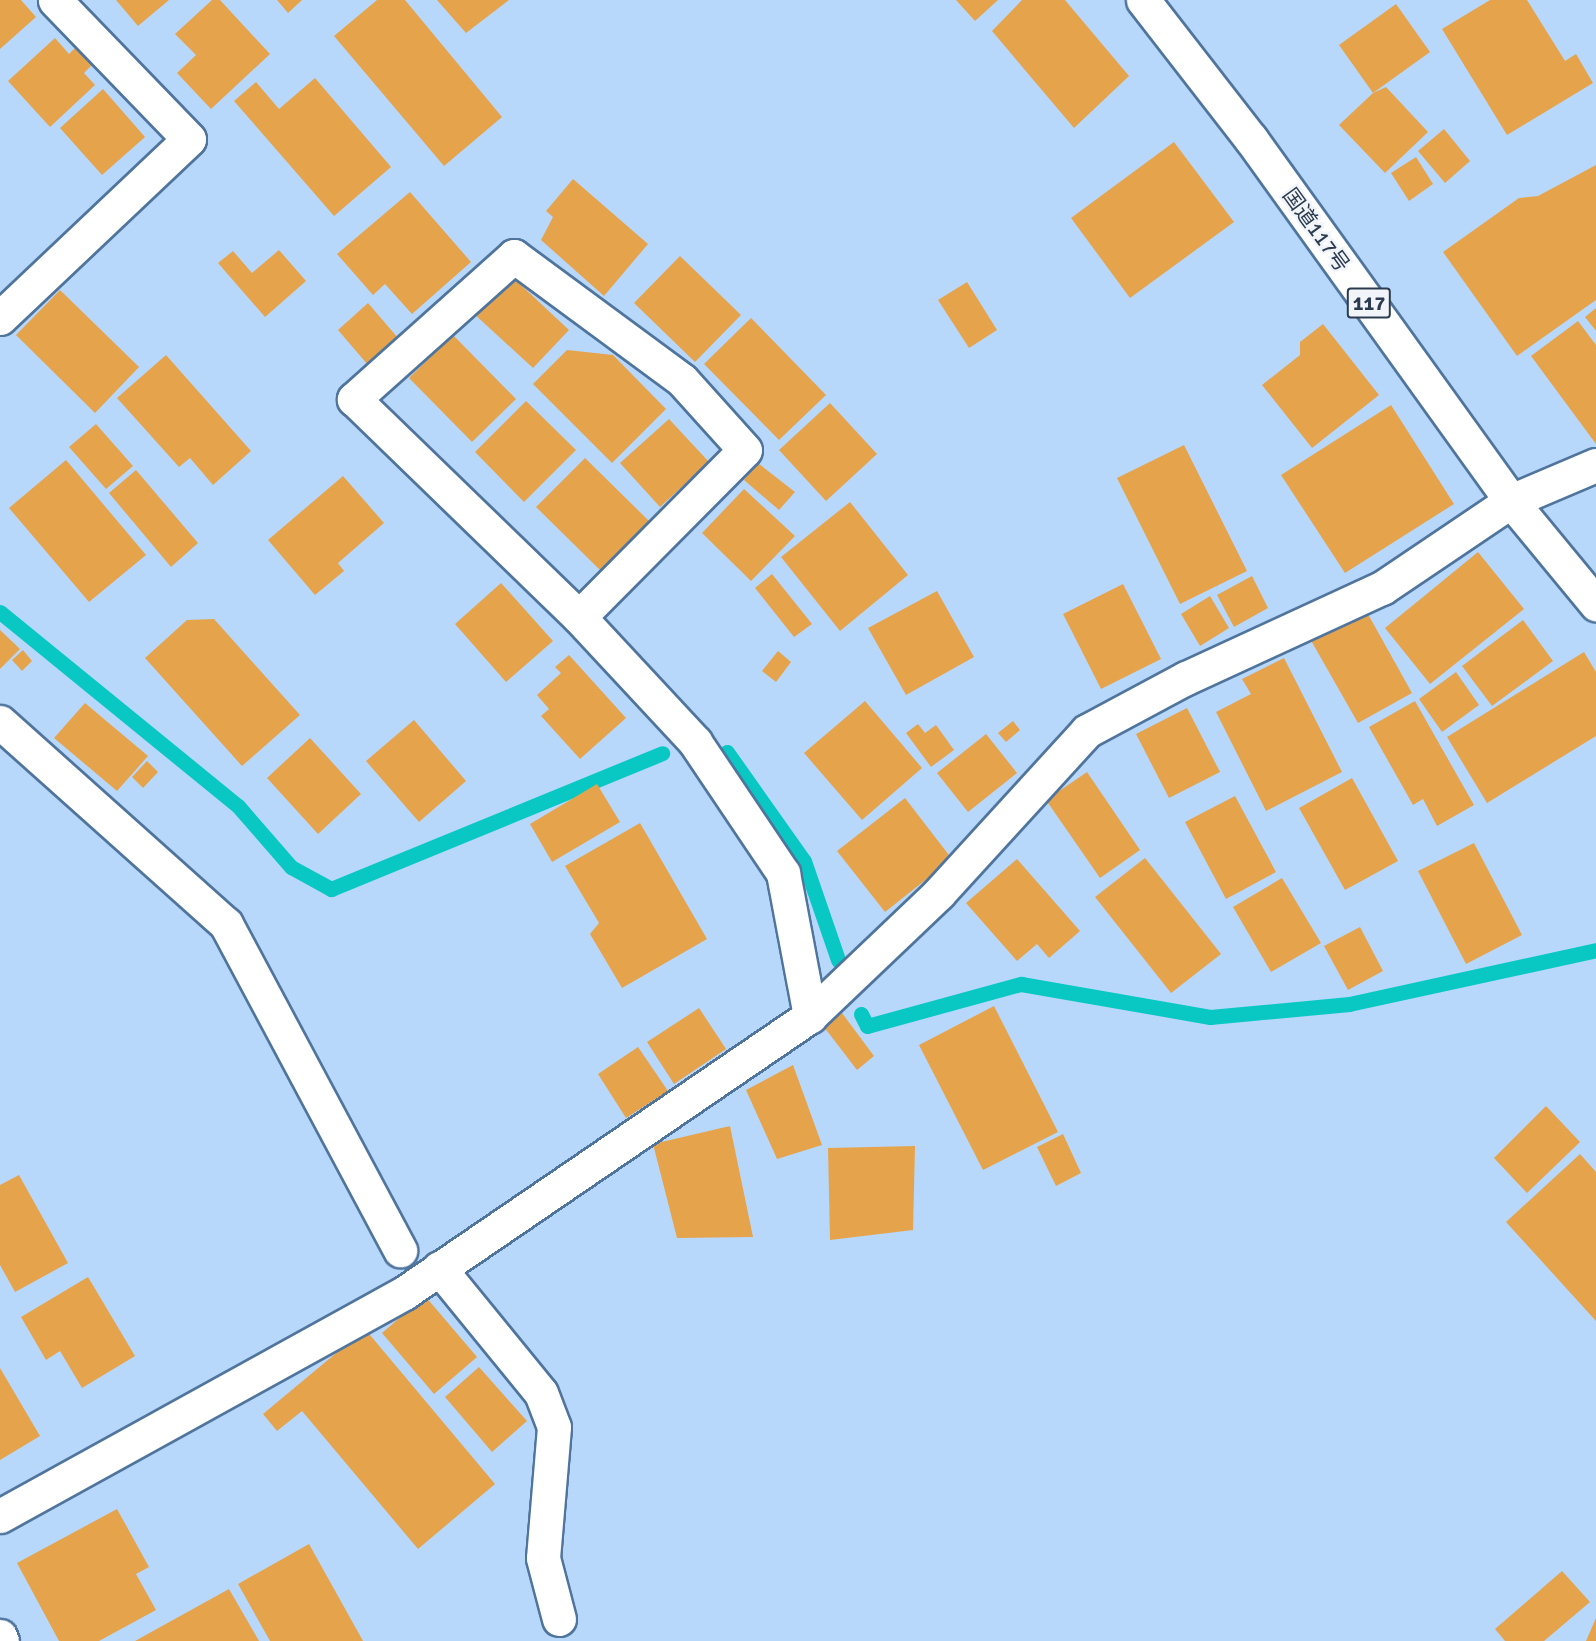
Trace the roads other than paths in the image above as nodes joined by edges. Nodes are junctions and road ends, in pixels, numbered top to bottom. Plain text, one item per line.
1 (55, 0) edge
2 (1143, 0) edge
3 (0, 318) edge
4 (1596, 465) edge
5 (1511, 501) junction
6 (1596, 604) edge
7 (579, 617) junction
8 (0, 722) edge
9 (810, 1016) junction
10 (400, 1250) dead end
11 (439, 1268) junction
12 (0, 1516) edge
13 (560, 1619) dead end
14 (0, 1636) edge
15 (3, 1641) edge

1 - 3 main road
2 - 5 main road, 国道117号 / 117
4 - 5 main road
5 - 6 main road, 国道117号 / 117
5 - 9 main road
7 - 7 main road
7 - 9 main road
8 - 10 main road
9 - 11 main road
11 - 12 main road
11 - 13 main road
14 - 15 main road

